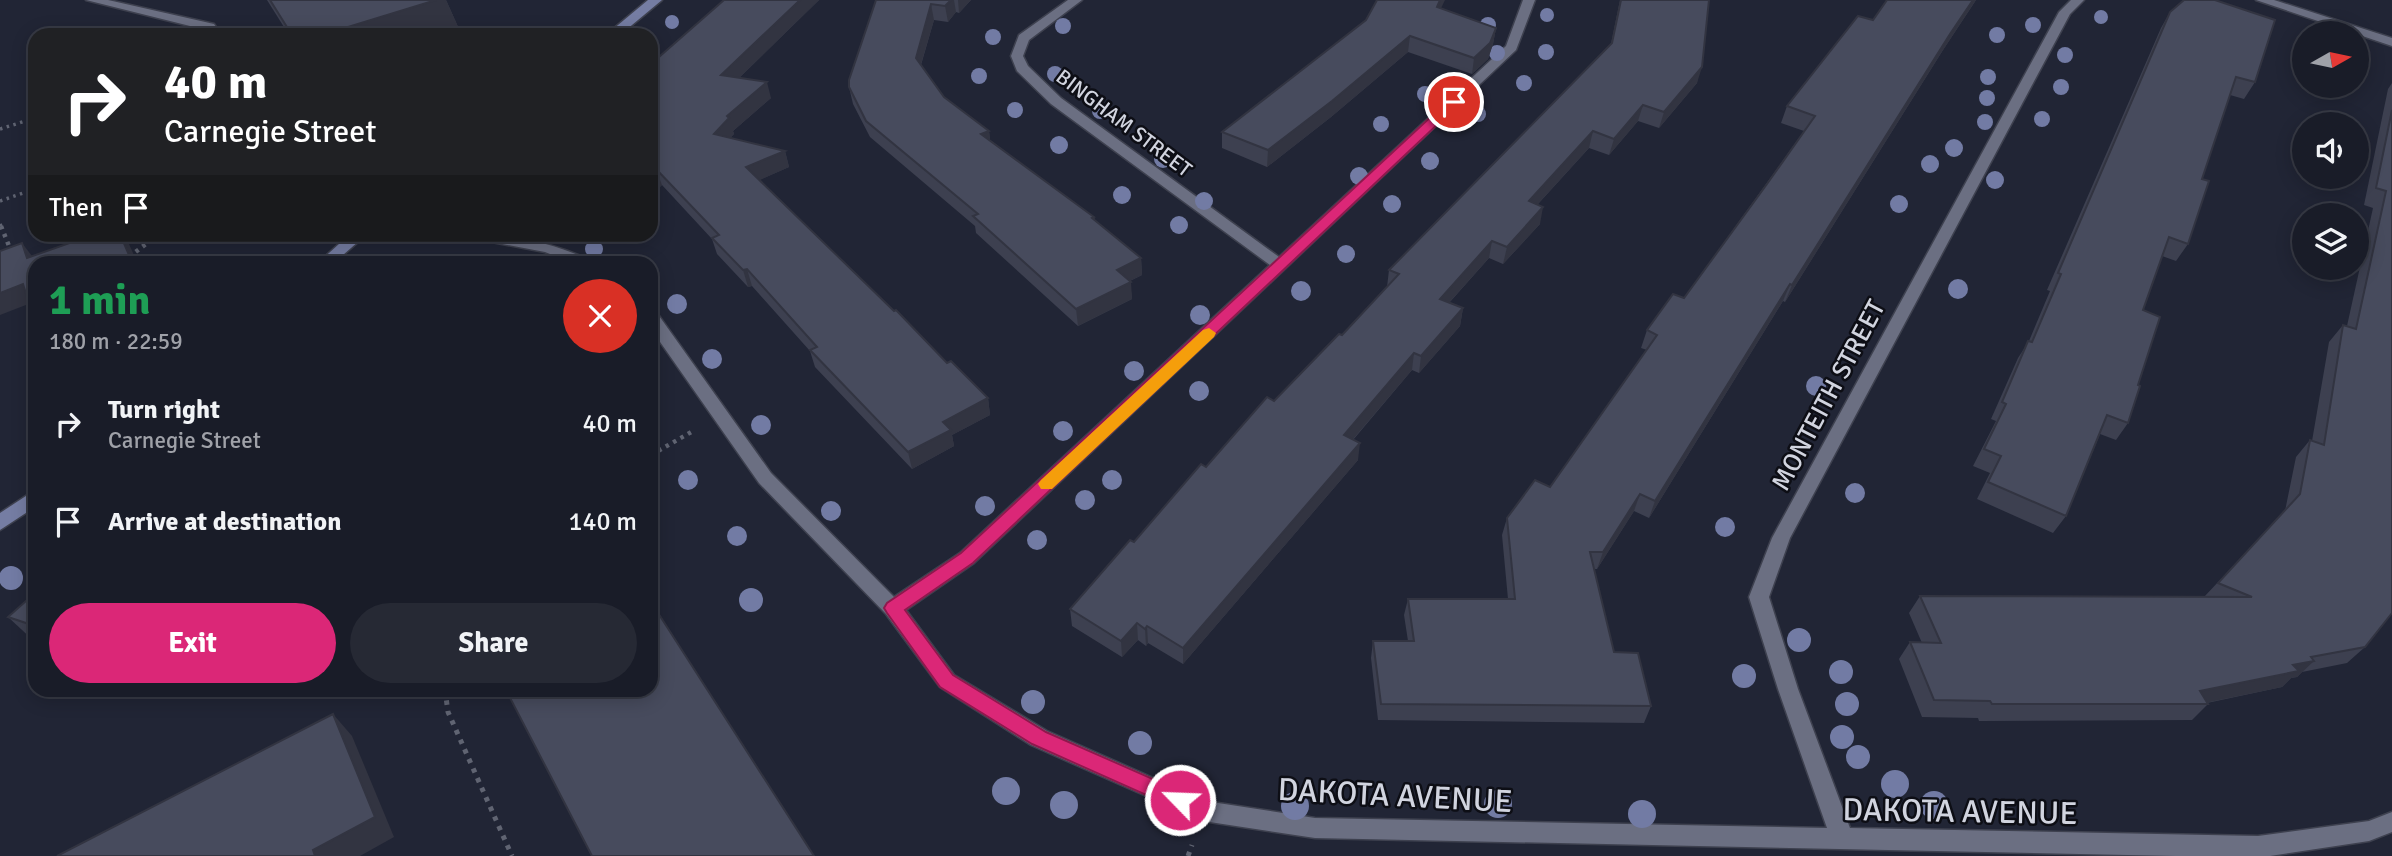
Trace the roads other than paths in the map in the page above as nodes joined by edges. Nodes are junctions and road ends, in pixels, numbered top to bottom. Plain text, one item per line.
1 (92, 0) edge
2 (656, 0) edge
3 (1076, 0) edge
4 (1529, 0) edge
5 (2078, 0) edge
6 (2262, 0) edge
7 (210, 27) dead end
8 (621, 28) edge
9 (2392, 43) edge
10 (350, 242) edge
11 (517, 242) edge
12 (333, 256) edge
13 (568, 256) edge
14 (1281, 266) junction
15 (658, 327) edge
16 (28, 502) edge
17 (0, 523) edge
18 (893, 608) junction
19 (2392, 822) edge
20 (1843, 840) junction
21 (2260, 852) edge

1 - 7 street
2 - 8 street
3 - 14 street, BINGHAM STREET
4 - 14 street
5 - 20 street, MONTEITH STREET
6 - 9 street
10 - 12 street
11 - 13 street
14 - 18 street
15 - 18 street, DAKOTA AVENUE
16 - 17 street
18 - 20 street, DAKOTA AVENUE
19 - 21 street, DAKOTA AVENUE
20 - 21 street, DAKOTA AVENUE

